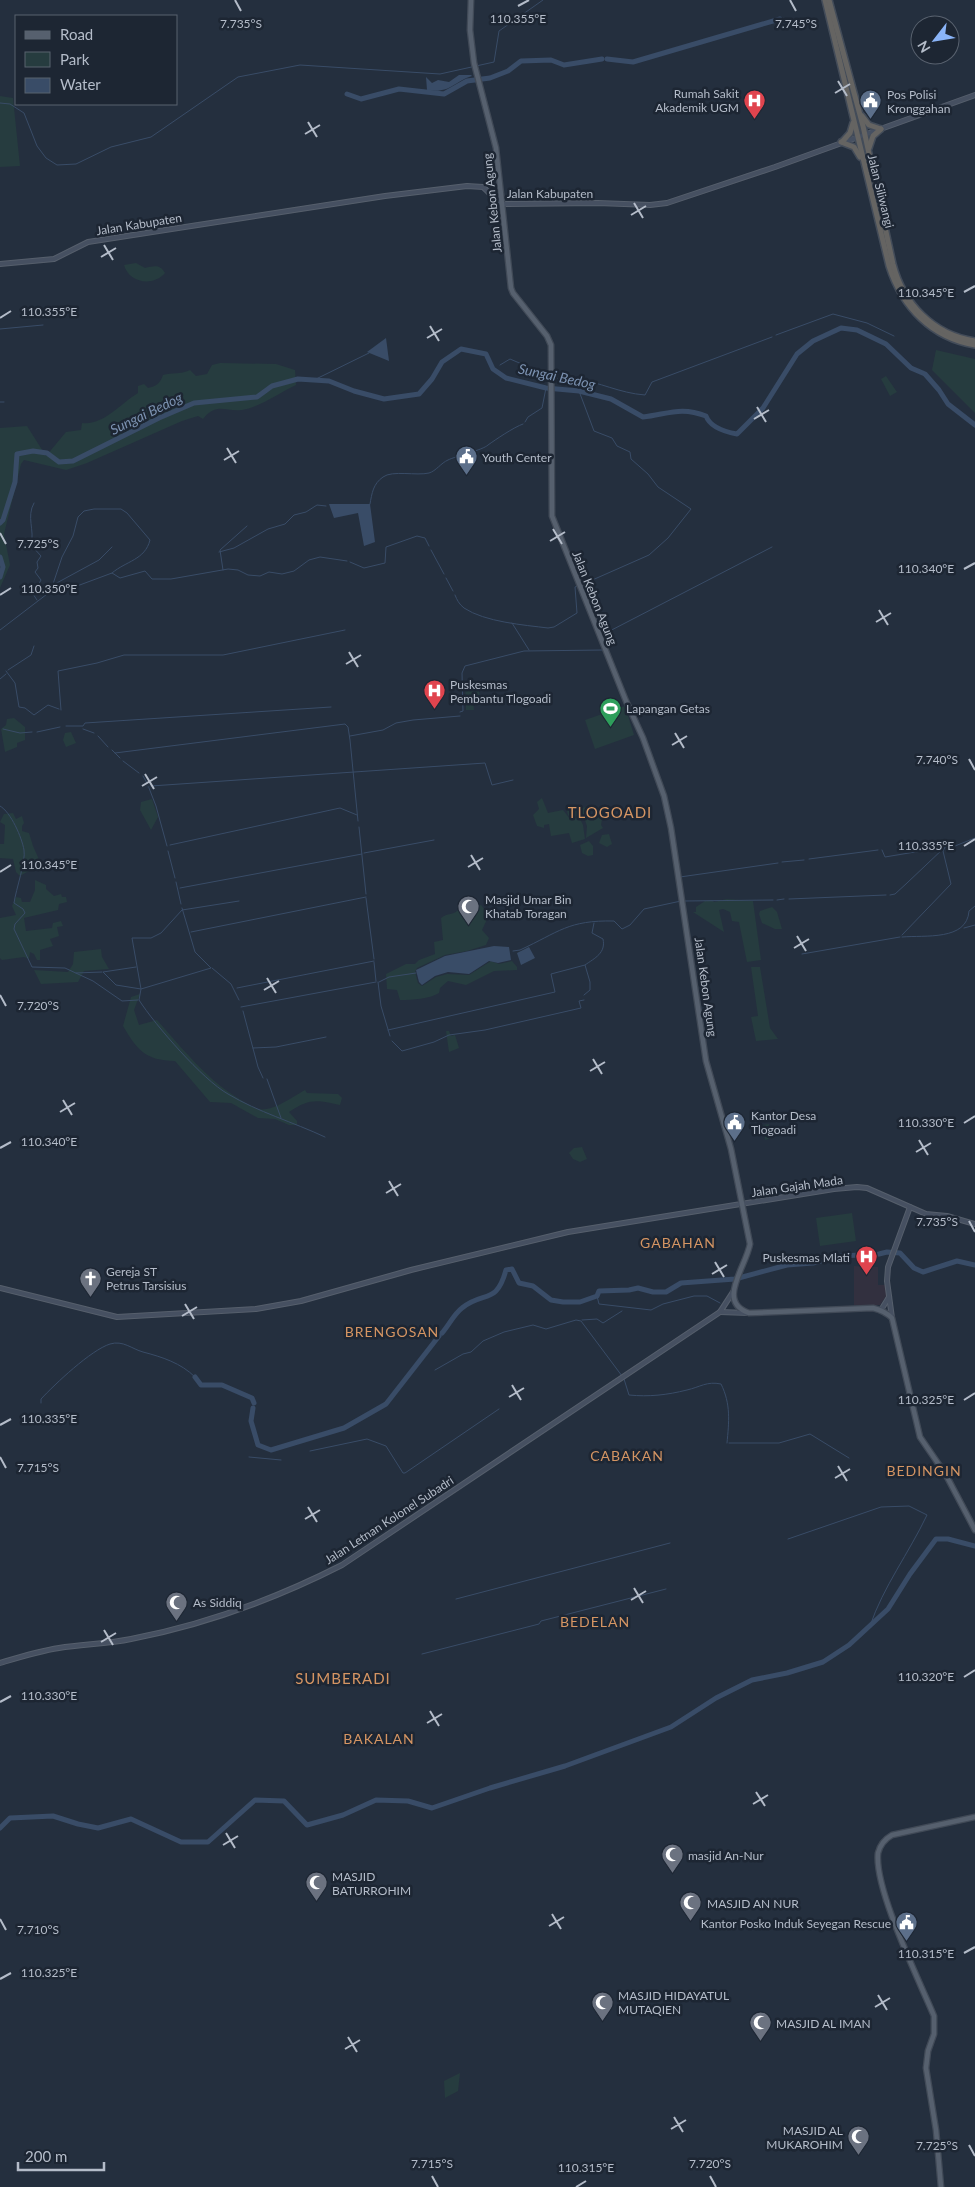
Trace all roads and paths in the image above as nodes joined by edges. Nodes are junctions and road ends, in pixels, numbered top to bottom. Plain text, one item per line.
1 (471, 0) edge
2 (824, 0) edge
3 (831, 0) edge
4 (846, 76) junction
5 (975, 95) edge
6 (857, 103) junction
7 (850, 104) junction
8 (852, 112) junction
9 (881, 129) junction
10 (864, 134) junction
11 (858, 136) junction
12 (841, 142) junction
13 (869, 156) junction
14 (867, 176) junction
15 (501, 204) junction
16 (0, 264) edge
17 (895, 265) dead end
18 (975, 343) edge
19 (743, 1204) junction
20 (910, 1207) junction
21 (975, 1224) edge
22 (0, 1288) edge
23 (733, 1292) junction
24 (889, 1297) junction
25 (881, 1310) junction
26 (720, 1312) junction
27 (749, 1313) junction
28 (892, 1318) junction
29 (975, 1530) edge
30 (0, 1663) edge
31 (975, 1817) edge
32 (940, 2187) edge

1 - 15 main road, Jalan Kebon Agung
2 - 4 highway, Jalan Siliwangi
2 - 7 highway
3 - 4 highway, Jalan Siliwangi
3 - 6 highway
4 - 6 highway, Jalan Siliwangi
4 - 7 highway, Jalan Siliwangi
5 - 9 main road, Jalan Kabupaten
6 - 9 highway
6 - 10 highway, Jalan Siliwangi
7 - 8 highway, Jalan Siliwangi
8 - 11 highway, Jalan Siliwangi
8 - 12 highway
9 - 10 main road, Jalan Kabupaten
9 - 13 highway
10 - 11 main road, Jalan Kabupaten
10 - 13 highway, Jalan Siliwangi
11 - 12 main road, Jalan Kabupaten
11 - 14 highway, Jalan Siliwangi
12 - 14 highway
12 - 15 main road, Jalan Kabupaten
13 - 18 highway, Jalan Siliwangi
14 - 18 highway, Jalan Siliwangi
15 - 16 main road, Jalan Kabupaten
15 - 19 main road, Jalan Kebon Agung
17 - 18 highway
19 - 20 main road, Jalan Gajah Mada
19 - 22 main road, Jalan Gajah Mada
19 - 23 main road, Jalan Kebon Agung
20 - 21 main road, Jalan Gajah Mada
20 - 24 main road
23 - 26 main road
23 - 27 main road
24 - 25 main road
24 - 28 main road
25 - 27 main road
25 - 28 main road
26 - 27 main road
26 - 30 main road, Jalan Letnan Kolonel Subadri
28 - 29 main road
31 - 32 main road

